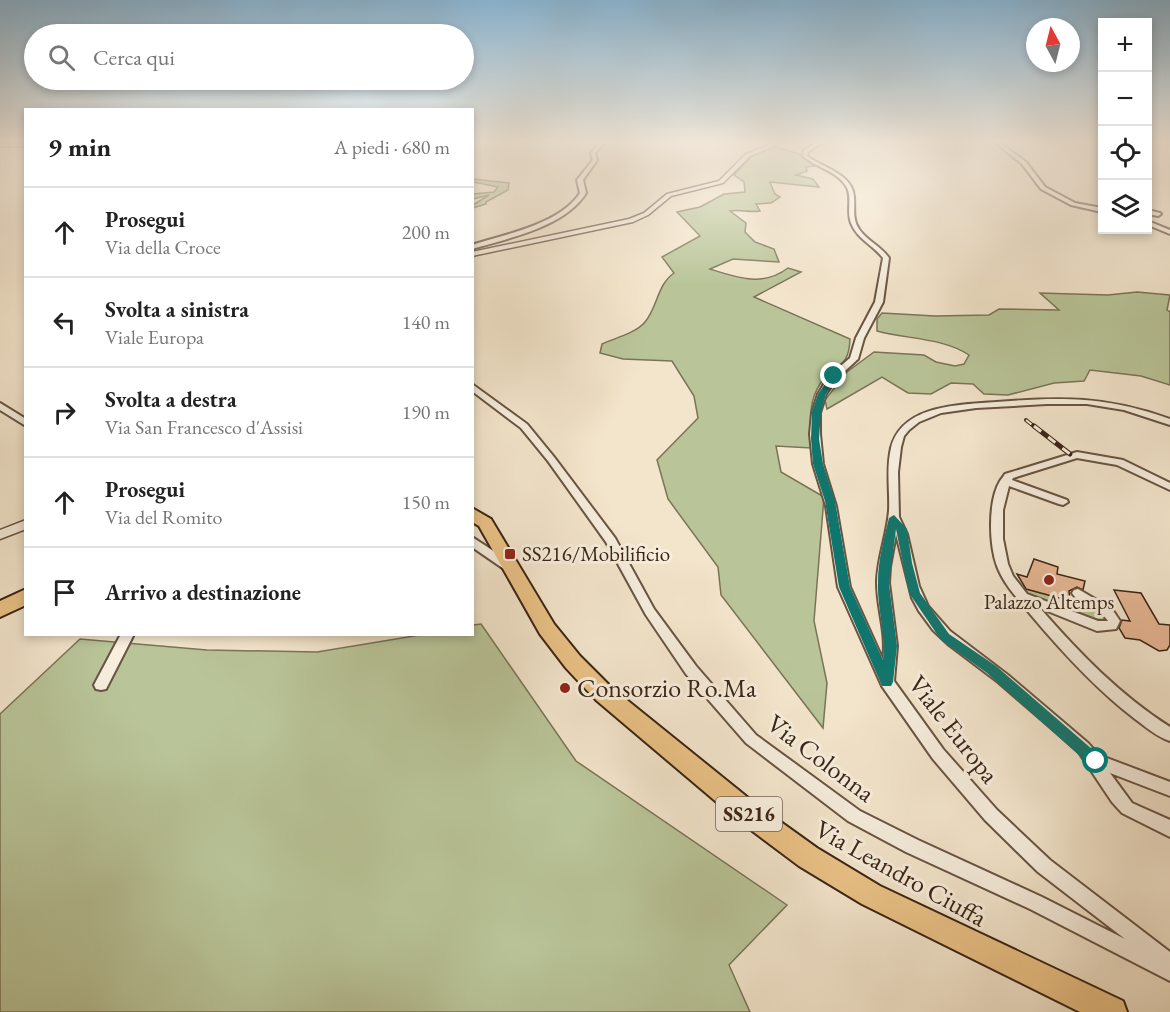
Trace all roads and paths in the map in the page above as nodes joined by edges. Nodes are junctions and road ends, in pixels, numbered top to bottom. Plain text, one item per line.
1 (581, 190) edge
2 (690, 190) edge
3 (850, 190) edge
4 (1046, 190) edge
5 (1098, 208) edge
6 (1152, 213) edge
7 (1158, 214) dead end
8 (1152, 225) edge
9 (1170, 232) edge
10 (474, 246) edge
11 (474, 254) edge
12 (474, 387) edge
13 (0, 406) edge
14 (24, 422) edge
15 (1170, 422) edge
16 (1005, 481) junction
17 (1170, 487) edge
18 (1063, 502) dead end
19 (474, 515) edge
20 (894, 518) junction
21 (24, 525) edge
22 (0, 535) edge
23 (474, 542) edge
24 (508, 566) junction
25 (1078, 593) dead end
26 (24, 597) edge
27 (1023, 597) junction
28 (0, 610) edge
29 (127, 636) edge
30 (887, 682) junction
31 (101, 685) dead end
32 (1170, 735) edge
33 (1096, 761) junction
34 (1170, 789) edge
35 (1170, 829) edge
36 (1170, 963) edge
37 (1170, 972) edge
38 (1112, 1012) edge

1 - 10 street
2 - 11 street
3 - 30 street
4 - 5 street
6 - 7 street
8 - 9 street
12 - 37 street, Via Colonna
13 - 14 street
15 - 20 street, Viale Europa
16 - 17 street
16 - 18 street
16 - 27 street
19 - 24 main road, Via Leandro Ciuffa / SS216
20 - 30 street, Viale Europa
20 - 33 street
21 - 22 street
23 - 24 street
24 - 38 main road, Via Leandro Ciuffa / SS216
25 - 27 street
26 - 28 main road
27 - 32 street
29 - 31 street
30 - 36 street, Viale Europa
33 - 34 street
33 - 35 street

